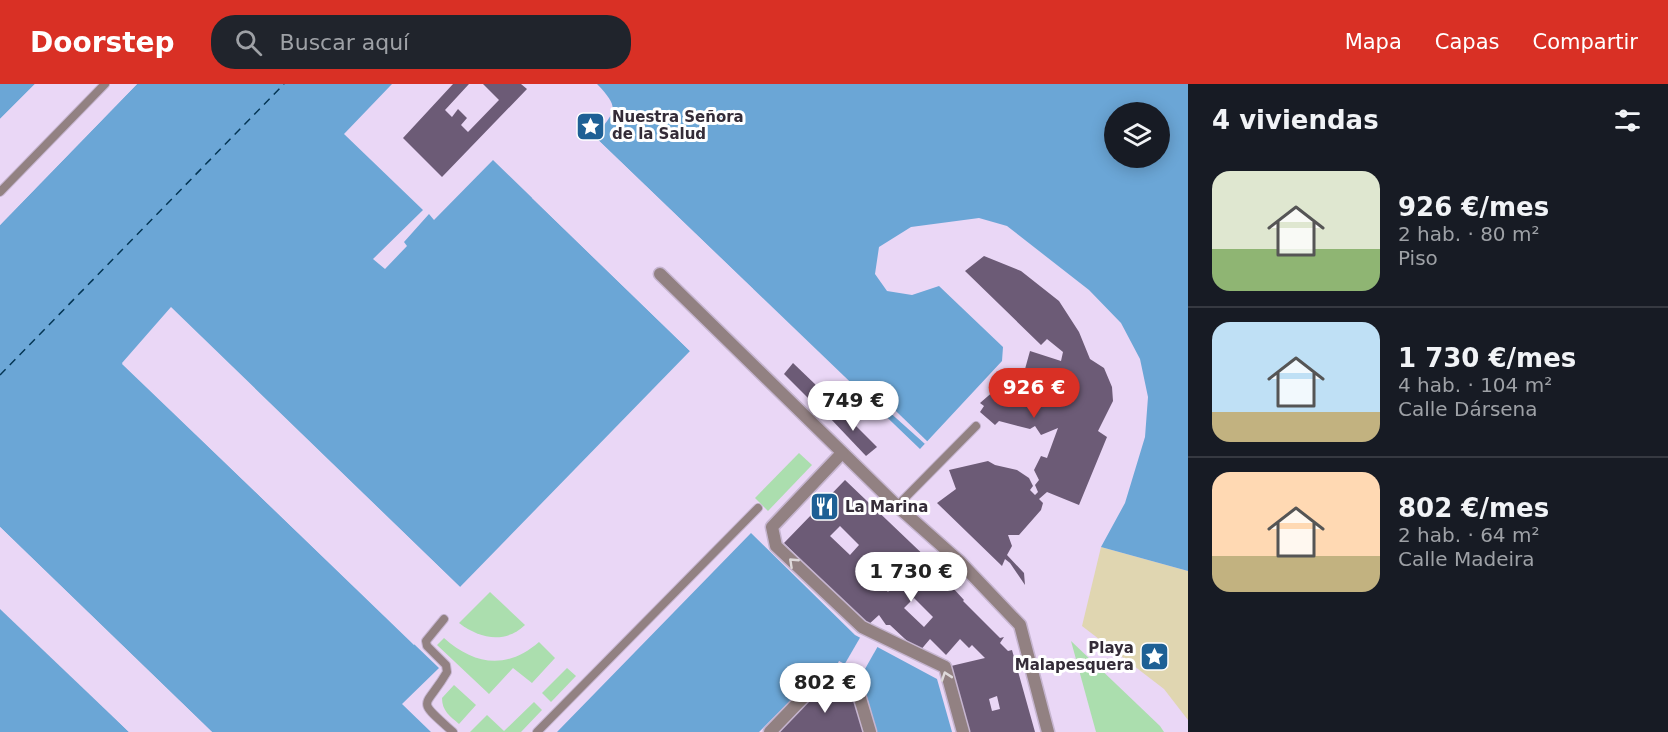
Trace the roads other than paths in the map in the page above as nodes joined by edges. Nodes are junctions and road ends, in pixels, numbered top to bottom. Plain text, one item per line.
1 (105, 84) edge
2 (0, 192) edge
3 (660, 274) dead end
4 (976, 426) dead end
5 (842, 453) junction
6 (897, 506) junction
7 (758, 508) dead end
8 (444, 619) dead end
9 (453, 732) edge
10 (537, 732) edge
11 (770, 732) edge
12 (870, 732) edge
13 (963, 732) edge
14 (1048, 732) edge

1 - 2 lane
3 - 5 street
4 - 6 lane
5 - 6 street
13 -> 5 street
6 - 14 street
7 - 10 lane
8 - 9 lane
11 - 12 street

